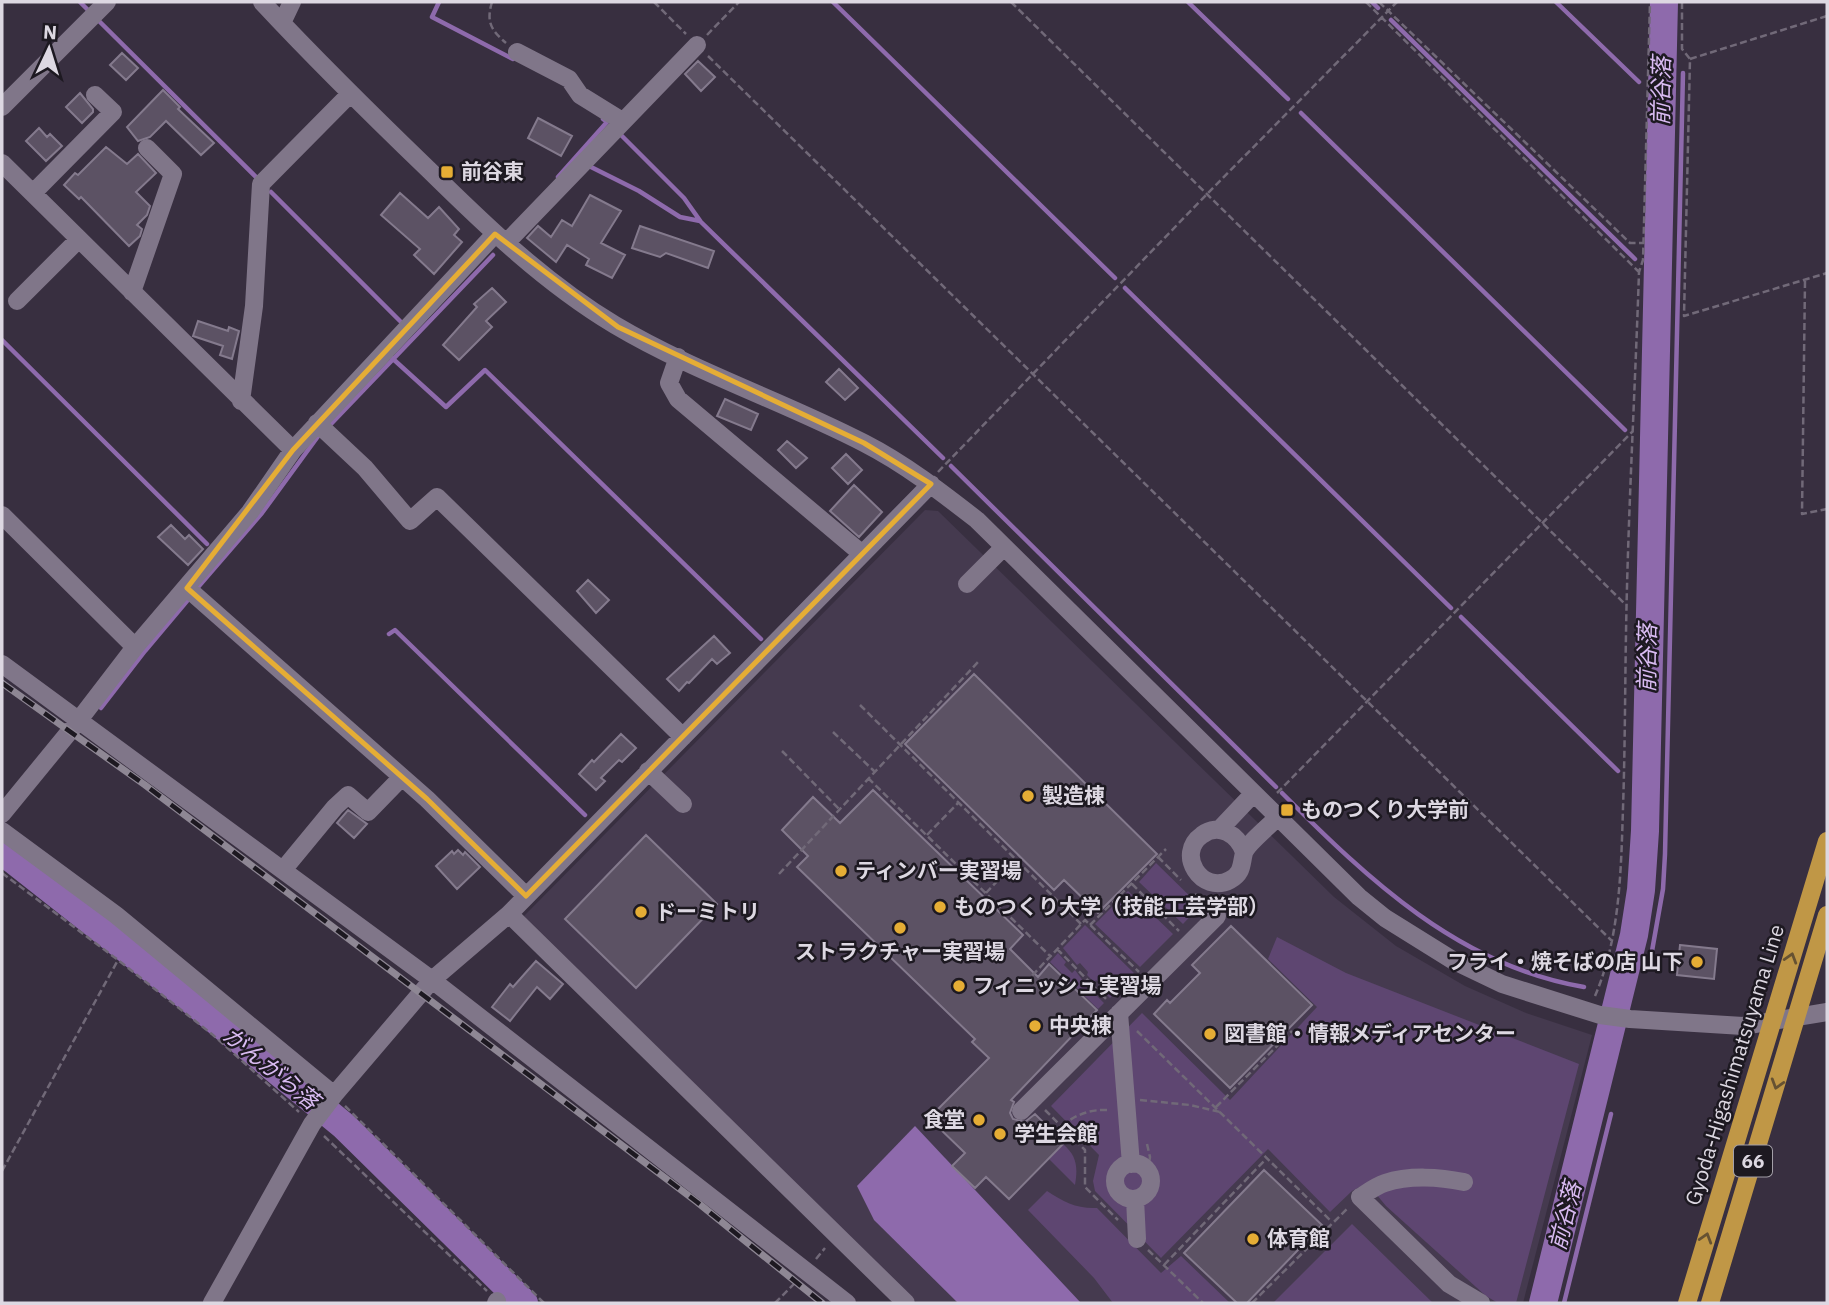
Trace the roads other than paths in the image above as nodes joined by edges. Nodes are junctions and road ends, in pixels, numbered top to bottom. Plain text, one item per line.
1 (107, 2) edge
2 (261, 2) edge
3 (292, 2) edge
4 (282, 23) junction
5 (697, 45) road end
6 (517, 52) road end
7 (350, 94) junction
8 (95, 95) dead end
9 (2, 107) edge
10 (622, 121) junction
11 (148, 148) dead end
12 (2, 163) edge
13 (33, 194) junction
14 (79, 239) junction
15 (500, 239) junction
16 (132, 292) junction
17 (17, 302) dead end
18 (678, 357) junction
19 (241, 401) junction
20 (317, 423) junction
21 (293, 450) junction
22 (931, 484) junction
23 (2, 515) edge
24 (1004, 547) junction
25 (861, 553) junction
26 (967, 584) dead end
27 (187, 588) junction
28 (135, 647) junction
29 (2, 664) edge
30 (79, 720) junction
31 (682, 737) junction
32 (648, 771) junction
33 (402, 777) junction
34 (683, 804) dead end
35 (1265, 806) junction
36 (2, 814) edge
37 (1219, 830) junction
38 (2, 831) edge
39 (1827, 841) edge
40 (1244, 852) junction
41 (283, 870) junction
42 (526, 896) junction
43 (509, 914) junction
44 (1827, 915) edge
45 (1217, 916) dead end
46 (432, 980) junction
47 (1827, 1012) edge
48 (1119, 1013) junction
49 (1797, 1018) junction
50 (1771, 1023) junction
51 (332, 1097) junction
52 (1028, 1105) road end
53 (1464, 1182) dead end
54 (1137, 1239) road end
55 (212, 1303) edge
56 (847, 1303) edge
57 (906, 1303) edge
58 (1481, 1303) edge
59 (1687, 1303) edge
60 (1710, 1303) edge

1 - 9 street
2 - 4 street
3 - 4 street
4 - 7 street
5 - 10 street
6 - 10 street
7 - 15 street
7 - 19 street
8 - 13 street
10 - 15 street
11 - 16 street
12 - 13 street
13 - 14 street
14 - 16 street
14 - 17 street
15 - 18 street
15 - 20 street
16 - 19 street
18 - 22 street
18 - 25 street
19 - 21 street
20 - 21 street
20 - 31 street
21 - 27 street
22 - 24 street
22 - 25 street
23 - 28 street
24 - 26 street
24 - 35 street
25 - 31 street
27 - 28 street
27 - 33 street
28 - 30 street
29 - 30 street
30 - 36 street
30 - 41 street
31 - 32 street
32 - 34 street
32 - 42 street
33 - 41 street
33 - 42 street
35 - 37 street
35 - 40 street
35 - 50 street
37 - 40 street
37 - 40 street
38 - 51 street
50 -> 39 main road, Gyoda-Higashimatsuyama Line / 66
41 - 46 street
42 - 43 street
43 - 46 street
43 - 57 street
44 - 49 main road, 66
45 - 48 street
46 - 51 street
46 - 56 street
47 - 49 street
48 - 52 street
48 - 54 street
49 - 50 street
49 -> 60 main road, 66
59 -> 50 main road, Gyoda-Higashimatsuyama Line / 66
51 - 55 street
53 - 58 street

